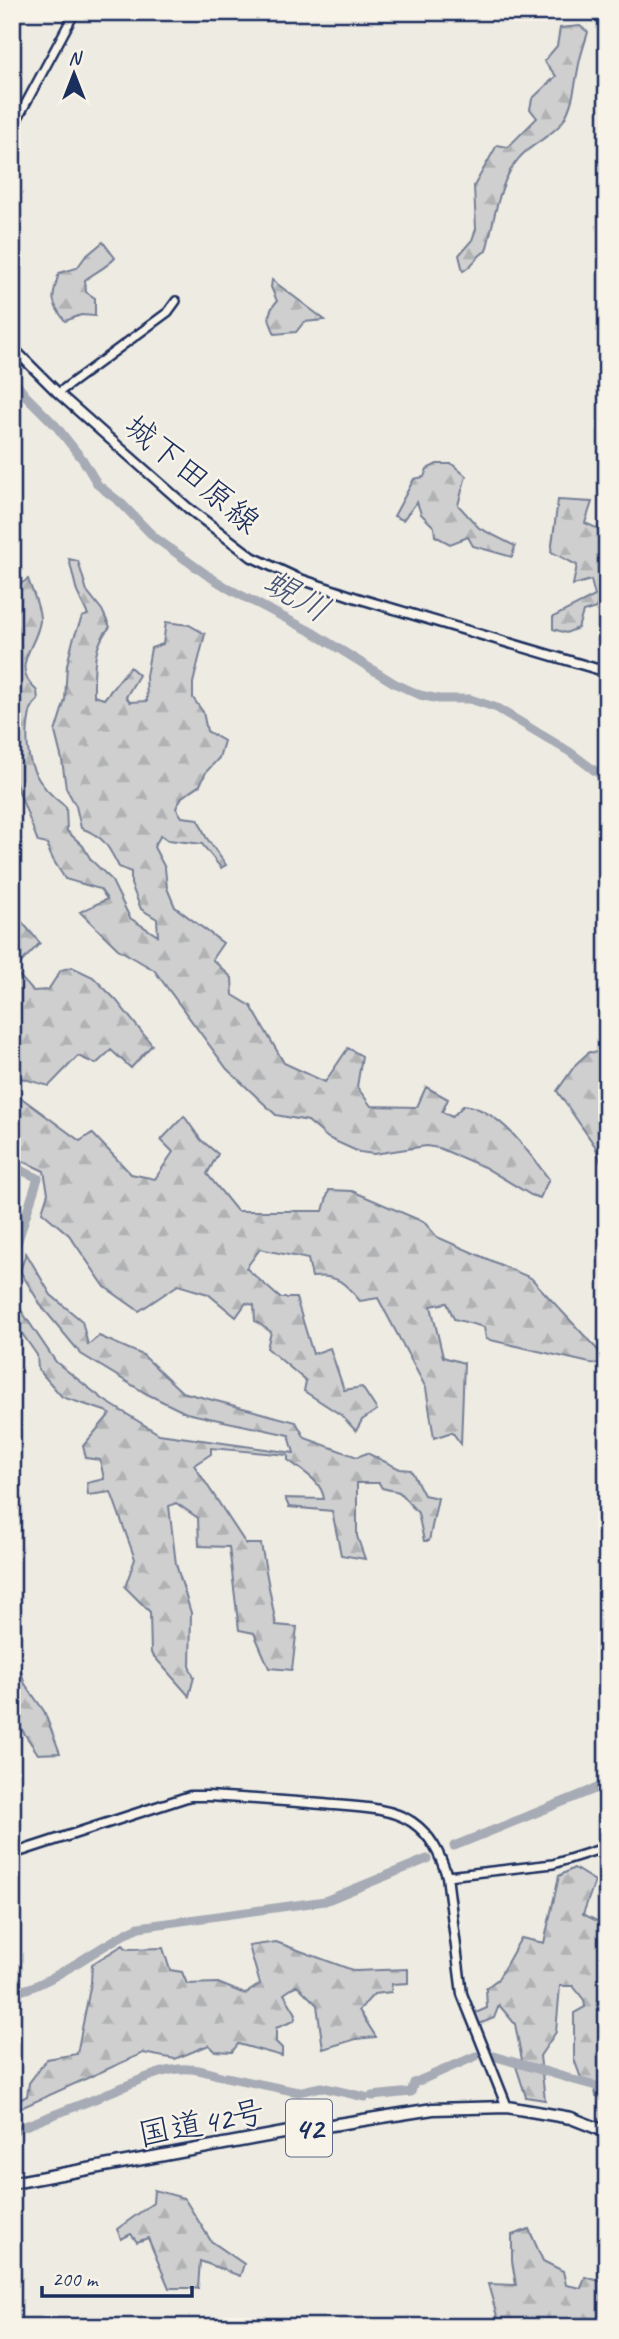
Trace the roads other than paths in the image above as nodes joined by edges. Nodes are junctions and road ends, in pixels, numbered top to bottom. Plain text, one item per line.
1 (75, 12) edge
2 (12, 130) edge
3 (176, 301) dead end
4 (12, 347) edge
5 (58, 393) junction
6 (607, 673) edge
7 (607, 1847) edge
8 (12, 1854) edge
9 (447, 1876) junction
10 (507, 2107) junction
11 (607, 2132) edge
12 (12, 2183) edge

1 - 2 street
3 - 5 street
4 - 5 main road, 城下田原線
5 - 6 main road, 城下田原線
7 - 9 street
8 - 9 main road
9 - 10 main road
10 - 11 highway, 国道42号 / 42
10 - 12 highway, 国道42号 / 42

